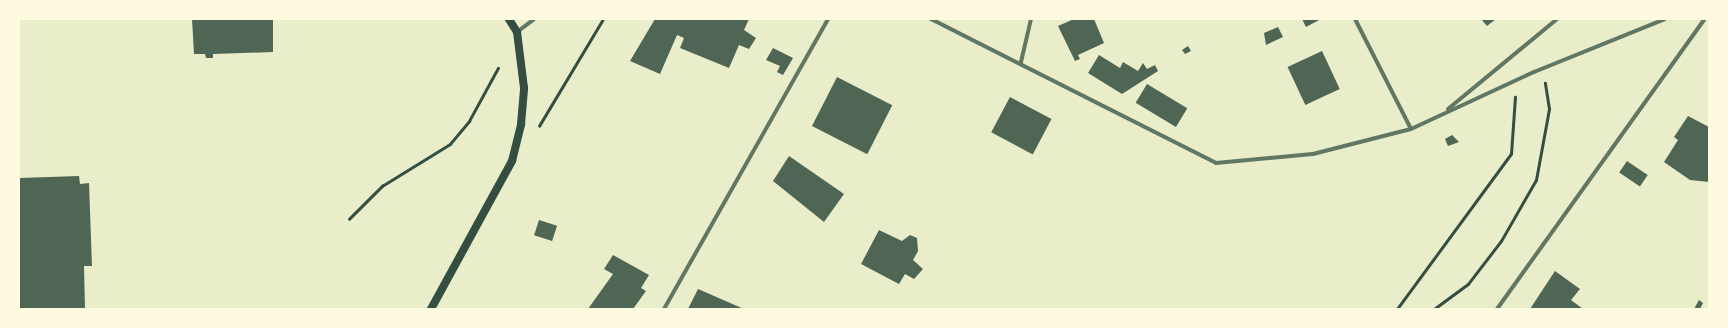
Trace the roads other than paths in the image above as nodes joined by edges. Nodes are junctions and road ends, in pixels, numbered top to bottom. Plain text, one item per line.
1 (509, 19) edge
2 (534, 19) edge
3 (828, 19) edge
4 (931, 19) edge
5 (1031, 19) edge
6 (1355, 19) edge
7 (1557, 19) edge
8 (1665, 19) edge
9 (1705, 19) edge
10 (517, 32) junction
11 (1021, 62) junction
12 (1444, 113) junction
13 (1411, 129) junction
14 (432, 309) edge
15 (664, 309) edge
16 (1497, 309) edge

1 - 10 main road
2 - 10 street
3 - 15 street
4 - 11 street
5 - 11 street
6 - 13 street
7 - 12 street
8 - 12 street
9 - 16 street
10 - 14 main road
11 - 13 street
12 - 13 street

